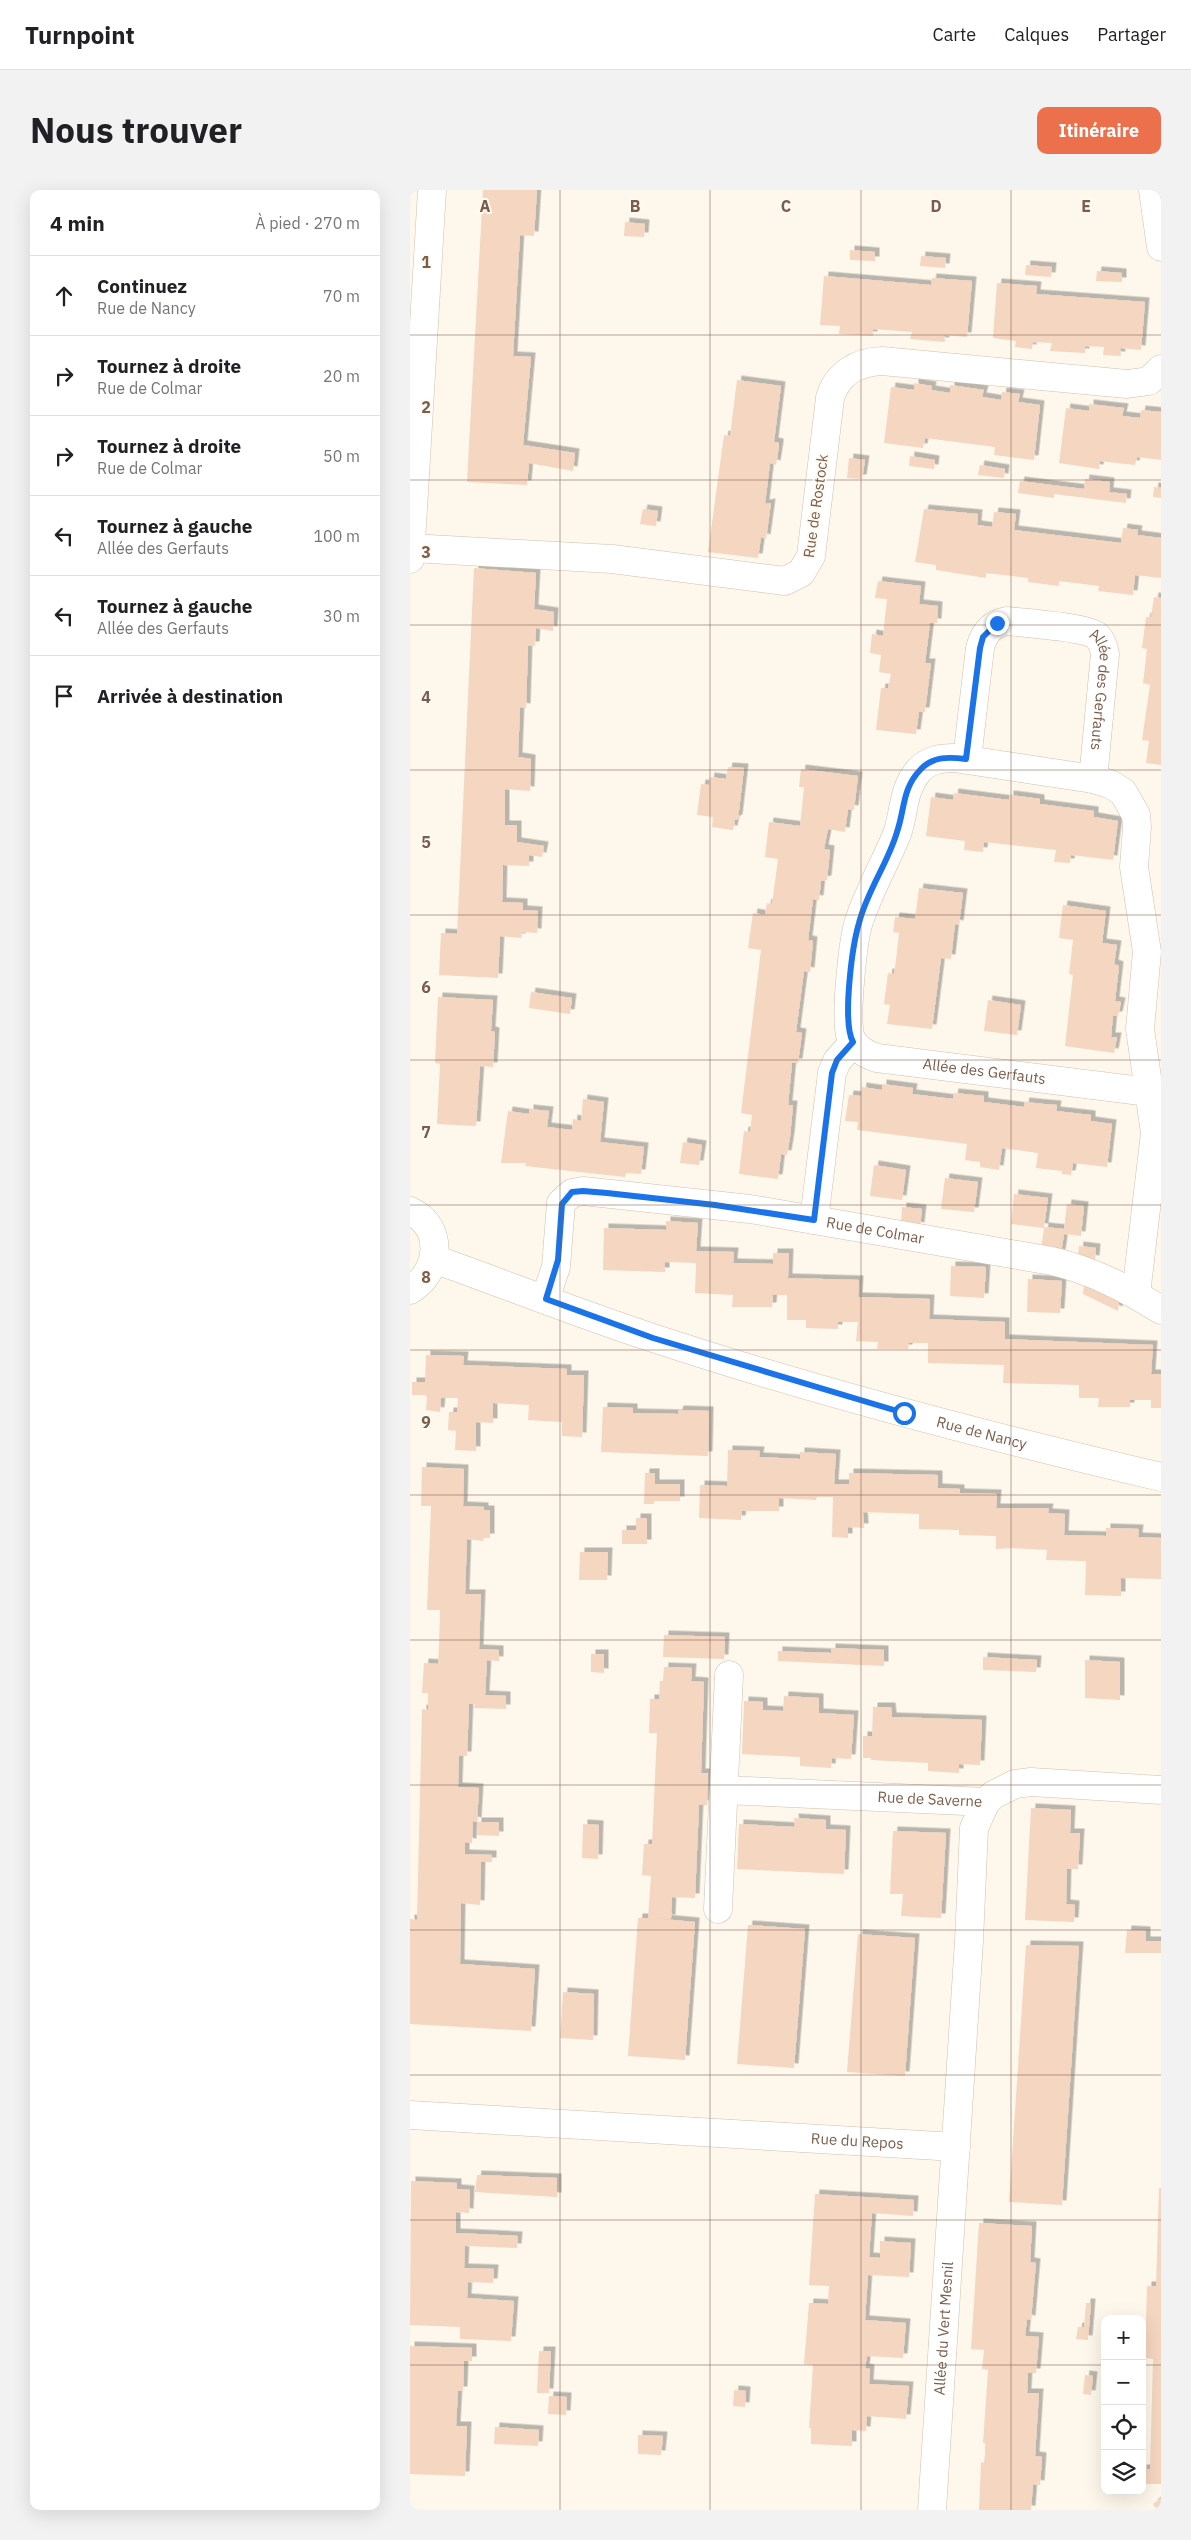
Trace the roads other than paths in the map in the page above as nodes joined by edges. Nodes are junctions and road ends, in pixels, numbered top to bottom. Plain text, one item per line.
1 (432, 190) edge
2 (1154, 190) edge
3 (1161, 247) edge
4 (1161, 369) edge
5 (411, 548) edge
6 (410, 559) edge
7 (966, 759) junction
8 (1093, 778) junction
9 (853, 1042) junction
10 (1149, 1092) junction
11 (410, 1211) edge
12 (814, 1220) junction
13 (434, 1259) junction
14 (410, 1290) edge
15 (1136, 1294) junction
16 (546, 1299) junction
17 (1161, 1310) edge
18 (1161, 1477) edge
19 (729, 1675) dead end
20 (724, 1790) junction
21 (1161, 1790) edge
22 (986, 1802) junction
23 (718, 1909) dead end
24 (410, 2115) edge
25 (956, 2147) junction
26 (932, 2510) edge

1 - 5 street
2 - 3 street
4 - 5 street, Rue de Rostock
5 - 6 street
7 - 8 street, Allée des Gerfauts
7 - 8 street, Allée des Gerfauts
7 - 9 street, Allée des Gerfauts
8 - 10 street, Allée des Gerfauts
9 - 10 street, Allée des Gerfauts
9 - 12 street
10 - 15 street, Allée des Gerfauts
11 - 13 street
12 - 15 street, Rue de Colmar
12 - 16 street, Rue de Colmar
13 - 14 street
13 - 16 street, Rue de Nancy
15 - 17 street, Rue de Colmar
16 - 18 street, Rue de Nancy
19 - 20 street
20 - 22 street, Rue de Saverne
20 - 23 street
21 - 22 street, Rue de Saverne
22 - 25 street
24 - 25 street, Rue du Repos
25 - 26 street, Allée du Vert Mesnil

